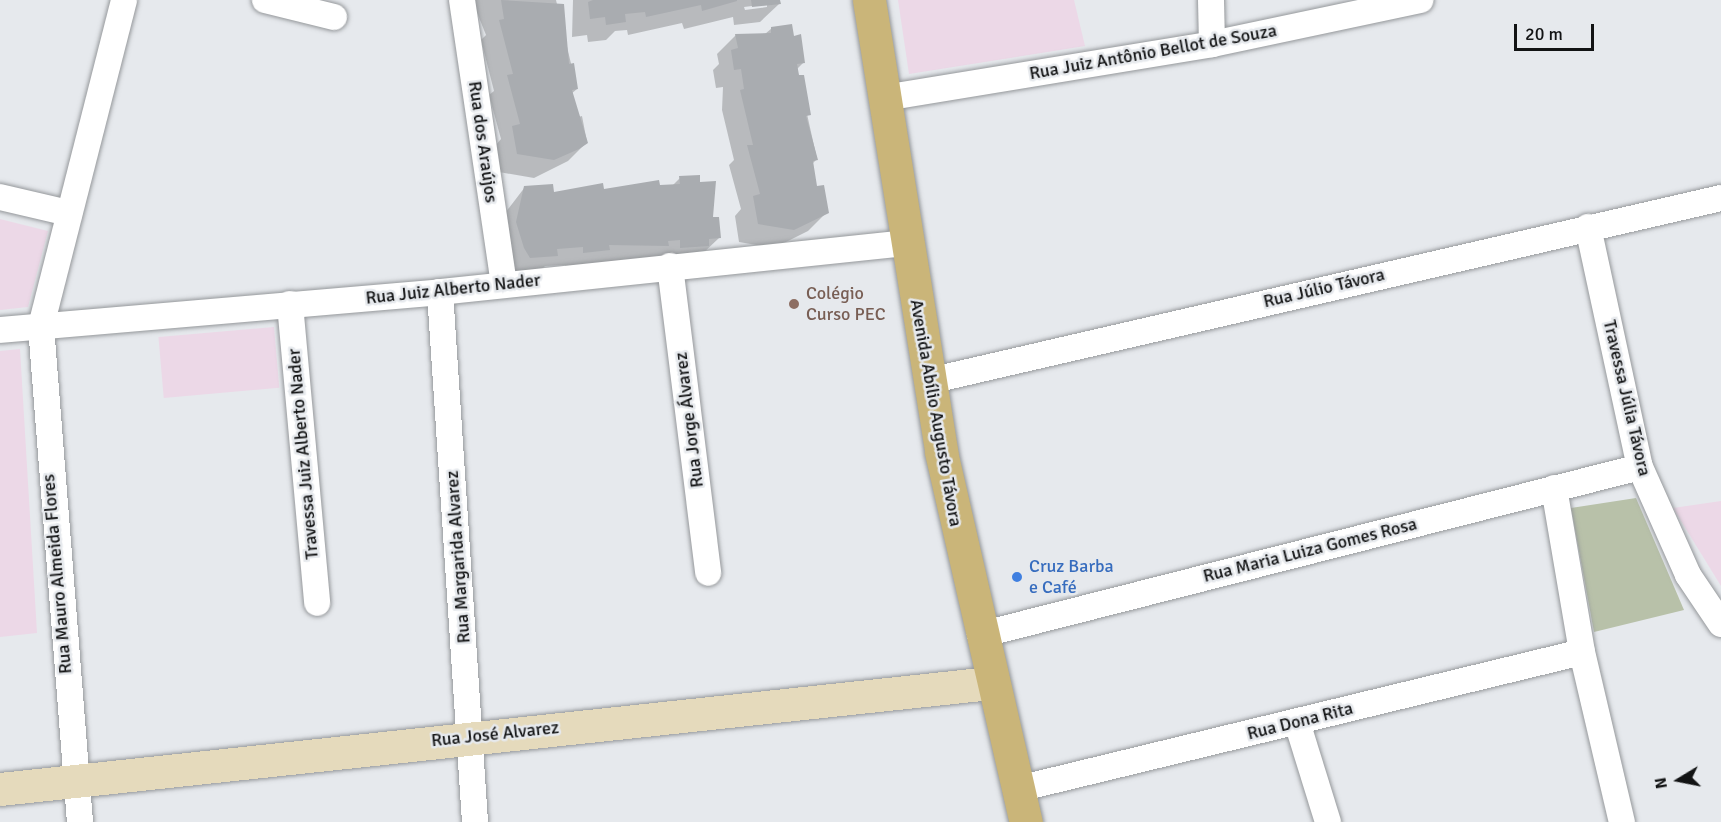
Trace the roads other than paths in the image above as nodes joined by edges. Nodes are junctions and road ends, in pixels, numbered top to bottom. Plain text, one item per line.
1 (124, 0) edge
2 (265, 0) edge
3 (462, 0) edge
4 (869, 0) edge
5 (1211, 0) edge
6 (1420, 0) edge
7 (334, 17) dead end
8 (1212, 44) junction
9 (884, 98) junction
10 (0, 197) edge
11 (1721, 198) edge
12 (69, 213) junction
13 (1588, 227) junction
14 (906, 243) junction
15 (670, 267) junction
16 (504, 284) junction
17 (440, 292) junction
18 (290, 304) junction
19 (41, 326) junction
20 (0, 330) edge
21 (928, 381) junction
22 (1640, 467) junction
23 (1554, 488) junction
24 (708, 573) dead end
25 (317, 603) dead end
26 (1721, 624) edge
27 (980, 635) junction
28 (1582, 652) junction
29 (991, 683) junction
30 (1297, 722) junction
31 (470, 736) junction
32 (75, 782) junction
33 (0, 789) edge
34 (1018, 789) junction
35 (80, 822) edge
36 (475, 822) edge
37 (1026, 822) edge
38 (1328, 822) edge
39 (1622, 822) edge

1 - 12 street, Rua Mauro Almeida Flores
2 - 7 street
3 - 16 street, Rua dos Araújos
4 - 9 main road, Avenida Abílio Augusto Távora
5 - 8 street
6 - 8 street, Rua Juiz Antônio Bellot de Souza
8 - 9 street, Rua Juiz Antônio Bellot de Souza
9 - 14 main road, Avenida Abílio Augusto Távora
10 - 12 street
11 - 13 street, Rua Júlio Távora
12 - 19 street, Rua Mauro Almeida Flores
13 - 21 street, Rua Júlio Távora
13 - 22 street, Travessa Júlia Távora
14 - 15 street, Rua Juiz Alberto Nader
14 - 21 main road, Avenida Abílio Augusto Távora
15 - 16 street, Rua Juiz Alberto Nader
15 - 24 street, Rua Jorge Álvarez
16 - 17 street, Rua Juiz Alberto Nader
17 - 18 street, Rua Juiz Alberto Nader
17 - 31 street, Rua Margarida Alvarez
18 - 19 street, Rua Juiz Alberto Nader
18 - 25 street, Travessa Juiz Alberto Nader
19 - 20 street, Rua Juiz Alberto Nader
19 - 32 street, Rua Mauro Almeida Flores
21 - 27 main road, Avenida Abílio Augusto Távora
22 - 23 street, Rua Maria Luiza Gomes Rosa
22 - 26 street, Travessa Júlia Távora
23 - 27 street, Rua Maria Luiza Gomes Rosa
23 - 28 street
27 - 29 main road, Avenida Abílio Augusto Távora
28 - 30 street, Rua Dona Rita
28 - 39 street
29 - 31 main road, Rua José Alvarez
29 - 34 main road, Avenida Abílio Augusto Távora
30 - 34 street, Rua Dona Rita
30 - 38 street
31 - 32 main road, Rua José Alvarez
31 - 36 street, Rua Margarida Alvarez
32 - 33 main road, Rua José Alvarez
32 - 35 street, Rua Mauro Almeida Flores
34 - 37 main road, Avenida Abílio Augusto Távora

